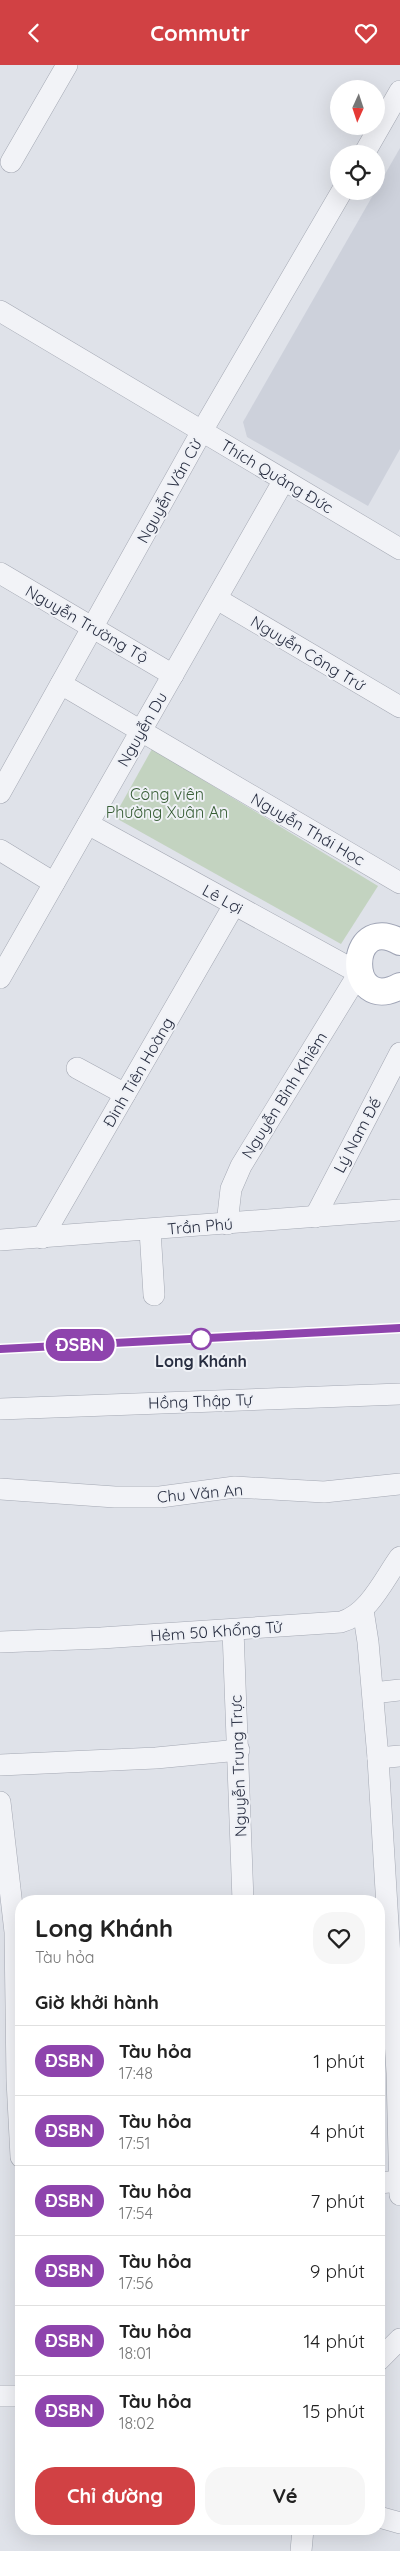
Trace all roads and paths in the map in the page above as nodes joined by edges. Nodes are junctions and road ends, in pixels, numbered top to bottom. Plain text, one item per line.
1 (67, 65) edge
2 (400, 91) edge
3 (369, 145) edge
4 (12, 162) dead end
5 (337, 200) edge
6 (0, 311) edge
7 (202, 431) junction
8 (284, 480) junction
9 (400, 549) edge
10 (0, 573) edge
11 (217, 599) junction
12 (92, 628) junction
13 (173, 675) junction
14 (61, 684) junction
15 (400, 707) edge
16 (141, 731) junction
17 (0, 793) edge
18 (88, 824) junction
19 (0, 851) edge
20 (54, 883) junction
21 (400, 883) edge
22 (234, 905) junction
23 (398, 933) edge
24 (359, 973) junction
25 (0, 978) edge
26 (399, 988) edge
27 (400, 1053) edge
28 (77, 1068) dead end
29 (125, 1094) junction
30 (400, 1210) edge
31 (315, 1217) junction
32 (227, 1224) junction
33 (150, 1230) junction
34 (42, 1238) junction
35 (0, 1240) edge
36 (154, 1295) dead end
37 (400, 1393) edge
38 (0, 1409) edge
39 (400, 1484) edge
40 (0, 1489) edge
41 (400, 1557) edge
42 (363, 1610) junction
43 (233, 1630) junction
44 (0, 1642) edge
45 (400, 1690) edge
46 (372, 1693) junction
47 (238, 1750) junction
48 (400, 1755) edge
49 (378, 1758) junction
50 (0, 1765) edge
51 (0, 1802) edge
52 (243, 1895) edge
53 (389, 1913) edge
54 (12, 1932) edge
55 (15, 2021) edge
56 (392, 2074) edge
57 (393, 2186) edge
58 (400, 2339) edge
59 (385, 2354) edge
60 (0, 2396) edge
61 (15, 2396) edge
62 (385, 2519) edge
63 (400, 2523) edge
64 (302, 2535) edge
65 (301, 2551) edge

1 - 4 street
2 - 3 street
5 - 7 street, Nguyễn Văn Cừ
6 - 7 street, Thích Quảng Đức
7 - 8 street, Thích Quảng Đức
7 - 12 street, Nguyễn Văn Cừ
8 - 9 street, Thích Quảng Đức
8 - 11 street, Nguyễn Du
10 - 12 street, Nguyễn Trường Tộ
11 - 13 street, Nguyễn Du
11 - 15 street, Nguyễn Công Trứ
12 - 13 street, Nguyễn Trường Tộ
12 - 14 street, Nguyễn Văn Cừ
13 - 16 street, Nguyễn Du
14 - 16 street, Nguyễn Thái Học
14 - 17 street, Nguyễn Văn Cừ
16 - 18 street, Nguyễn Du
16 - 21 street, Nguyễn Thái Học
18 - 20 street, Nguyễn Du
18 - 22 street, Lê Lợi
19 - 20 street
20 - 25 street, Nguyễn Du
22 - 24 street, Lê Lợi
22 - 29 street, Đinh Tiên Hoàng
23 - 24 main road
24 - 26 main road
24 - 32 street, Nguyễn Bỉnh Khiêm
27 - 31 street, Lý Nam Đế
28 - 29 street
29 - 34 street, Đinh Tiên Hoàng
30 - 31 street, Trần Phú
31 - 32 street, Trần Phú
32 - 33 street, Trần Phú
33 - 34 street, Trần Phú
33 - 36 street
34 - 35 street, Trần Phú
37 - 38 street, Hồng Thập Tự
39 - 40 street, Chu Văn An
41 - 42 street, Hẻm 50 Khổng Tử
42 - 43 street, Hẻm 50 Khổng Tử
42 - 46 street
43 - 44 street, Hẻm 50 Khổng Tử
43 - 47 street, Nguyễn Trung Trực
45 - 46 street
46 - 49 street
47 - 50 street
47 - 52 street, Nguyễn Trung Trực
48 - 49 street
49 - 53 street
51 - 54 street
53 - 56 street
54 - 55 street
56 - 57 street
58 - 59 street
60 - 61 street
62 - 63 street
64 - 65 street

